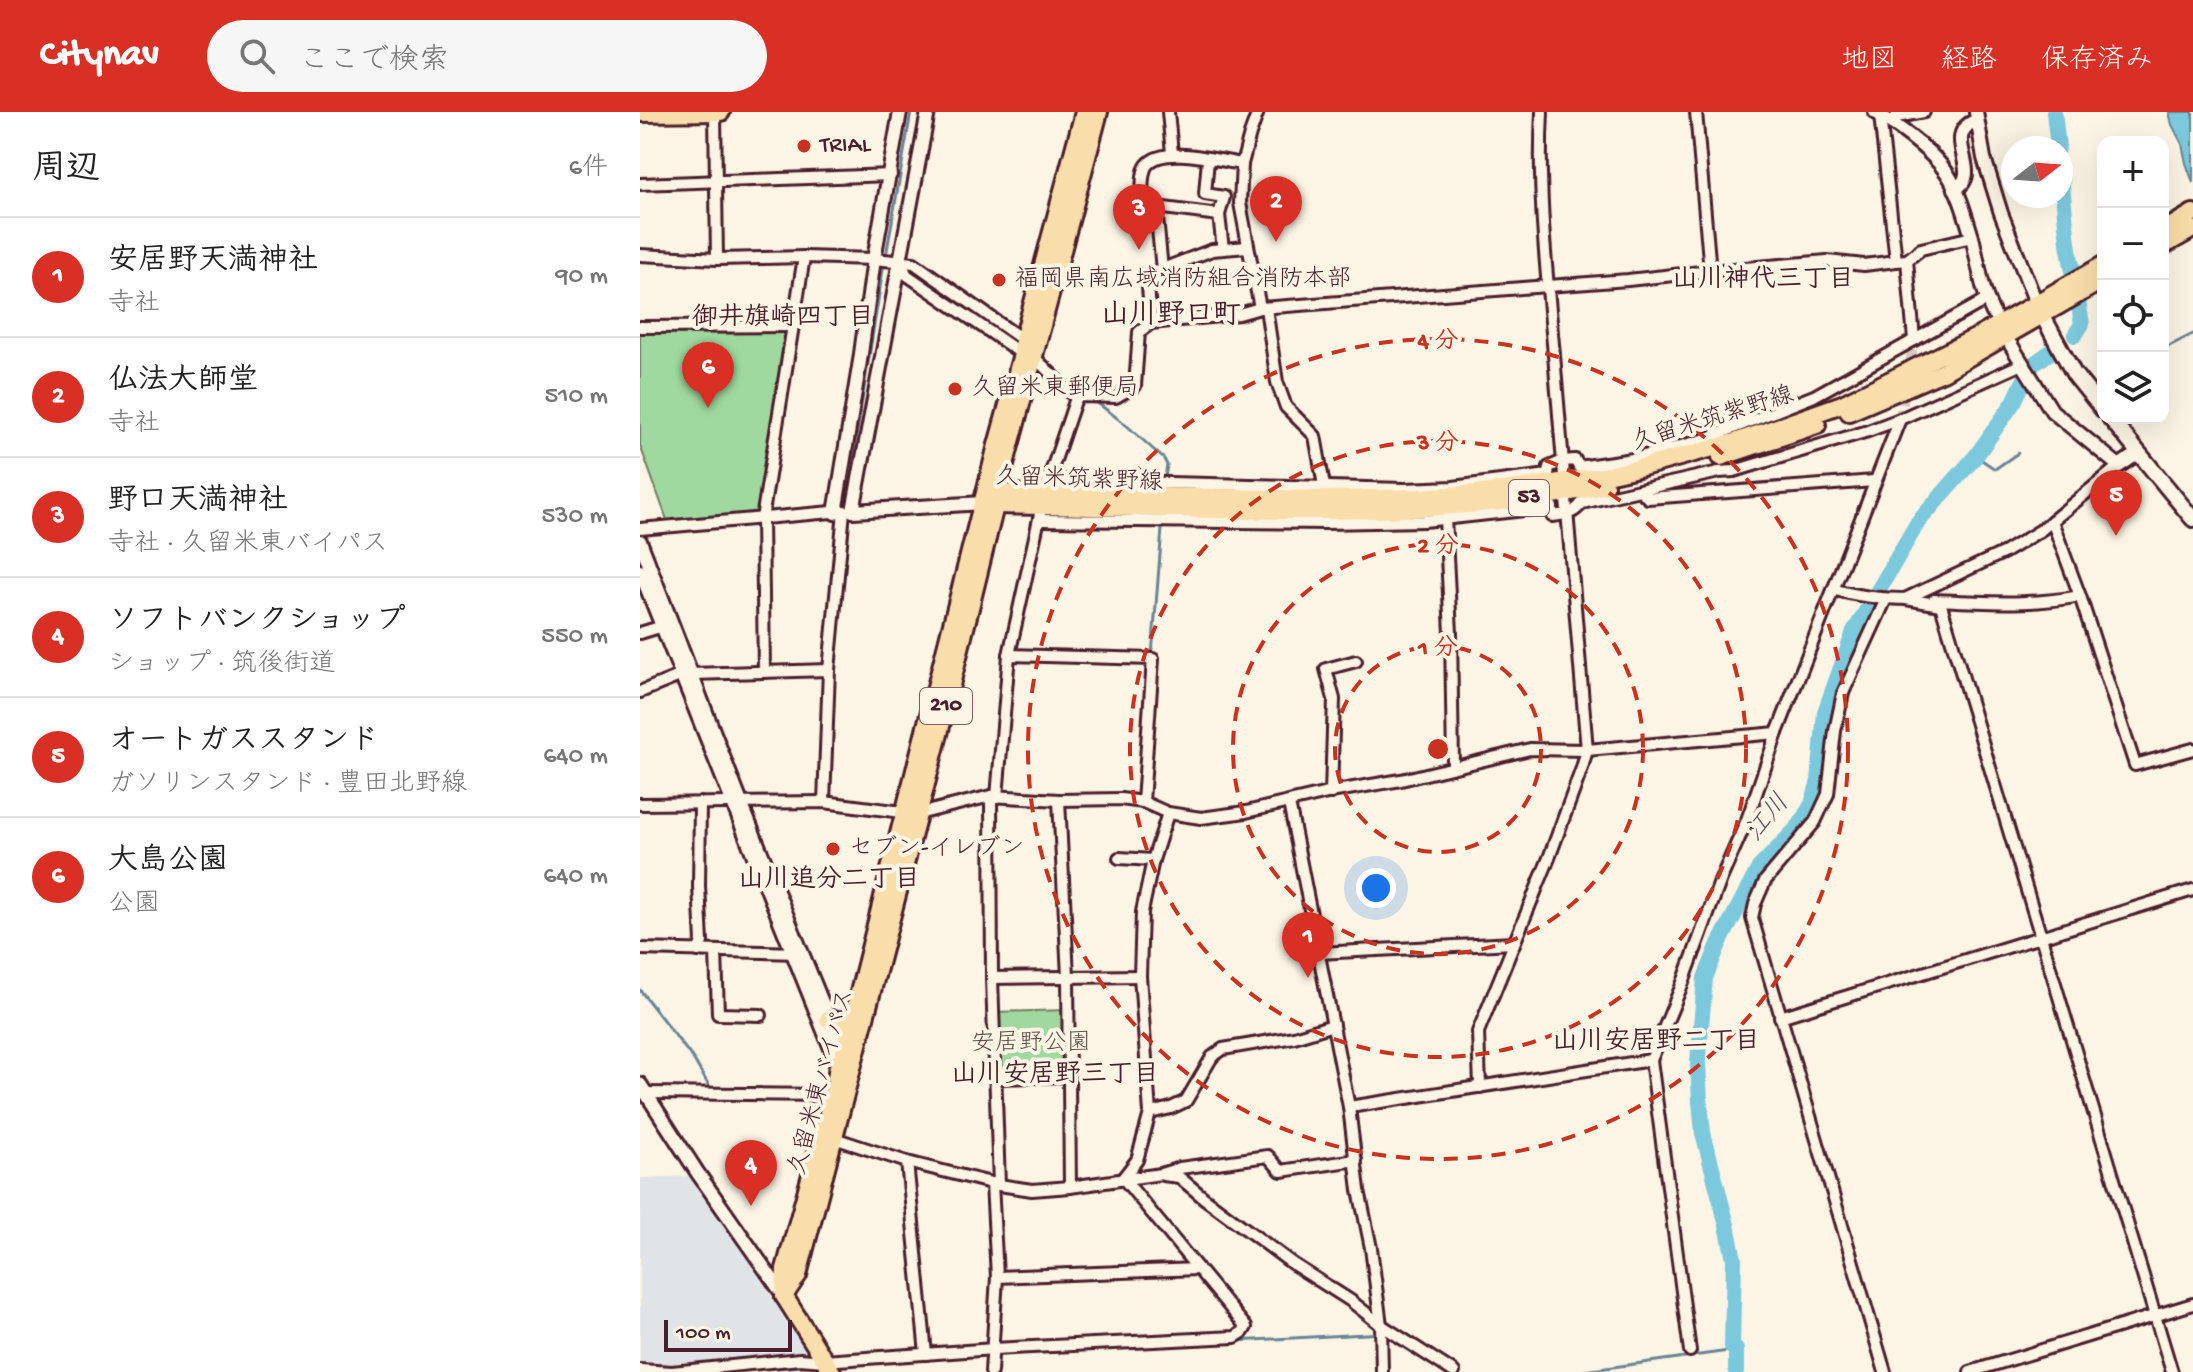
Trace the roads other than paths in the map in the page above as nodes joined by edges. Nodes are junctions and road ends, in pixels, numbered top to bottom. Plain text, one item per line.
1 (717, 112) edge
2 (900, 112) edge
3 (928, 112) edge
4 (1084, 112) edge
5 (1099, 112) edge
6 (1168, 112) edge
7 (1258, 112) edge
8 (1542, 112) edge
9 (1696, 112) edge
10 (1924, 112) edge
11 (640, 113) edge
12 (1878, 113) edge
13 (1977, 116) edge
14 (1891, 124) junction
15 (1172, 153) junction
16 (1208, 159) junction
17 (1242, 164) junction
18 (891, 175) junction
19 (716, 181) junction
20 (640, 184) edge
21 (1955, 189) junction
22 (1156, 207) junction
23 (2193, 213) edge
24 (1219, 215) junction
25 (2169, 227) edge
26 (2193, 229) edge
27 (1972, 237) junction
28 (2169, 243) edge
29 (1247, 247) junction
30 (1223, 249) junction
31 (640, 255) edge
32 (804, 257) junction
33 (717, 259) junction
34 (874, 259) junction
35 (1902, 260) junction
36 (900, 262) junction
37 (2097, 269) edge
38 (1162, 270) junction
39 (1710, 271) junction
40 (2097, 283) edge
41 (1548, 285) junction
42 (1986, 300) junction
43 (2045, 306) junction
44 (1263, 308) junction
45 (1994, 315) dead end
46 (1151, 323) junction
47 (793, 326) junction
48 (640, 327) edge
49 (1914, 340) junction
50 (2011, 345) dead end
51 (1027, 351) junction
52 (2026, 370) junction
53 (1076, 398) junction
54 (2097, 403) edge
55 (1900, 419) junction
56 (2115, 424) edge
57 (2138, 453) junction
58 (1563, 461) junction
59 (2119, 466) junction
60 (1874, 481) junction
61 (1566, 487) junction
62 (1640, 490) junction
63 (992, 500) junction
64 (1043, 500) junction
65 (1325, 504) junction
66 (844, 512) junction
67 (1568, 513) junction
68 (1445, 518) junction
69 (762, 519) junction
70 (2193, 519) edge
71 (2052, 521) junction
72 (640, 529) edge
73 (640, 541) edge
74 (640, 571) edge
75 (1833, 589) junction
76 (2080, 596) junction
77 (1886, 599) junction
78 (1906, 599) junction
79 (663, 626) junction
80 (640, 633) edge
81 (1009, 655) junction
82 (1356, 661) dead end
83 (829, 670) junction
84 (764, 672) junction
85 (686, 674) junction
86 (640, 692) edge
87 (1777, 733) junction
88 (2193, 749) edge
89 (1587, 750) junction
90 (1453, 766) junction
91 (1331, 793) junction
92 (994, 796) junction
93 (1059, 800) junction
94 (824, 802) junction
95 (1143, 802) junction
96 (700, 803) junction
97 (737, 803) junction
98 (1289, 803) junction
99 (640, 804) edge
100 (912, 813) junction
101 (1168, 813) junction
102 (1119, 858) dead end
103 (1153, 860) junction
104 (2193, 890) edge
105 (2042, 937) junction
106 (1514, 943) junction
107 (640, 949) edge
108 (698, 951) junction
109 (716, 951) junction
110 (797, 953) junction
111 (1318, 953) junction
112 (1068, 976) junction
113 (1140, 976) junction
114 (992, 978) junction
115 (761, 1015) dead end
116 (853, 1016) junction
117 (1780, 1017) junction
118 (828, 1019) junction
119 (1333, 1025) junction
120 (1651, 1060) junction
121 (846, 1066) junction
122 (1069, 1076) junction
123 (995, 1078) junction
124 (1480, 1087) junction
125 (642, 1090) edge
126 (833, 1095) junction
127 (1349, 1107) junction
128 (1150, 1113) junction
129 (827, 1136) junction
130 (1356, 1160) junction
131 (907, 1162) junction
132 (1161, 1174) junction
133 (1123, 1178) junction
134 (996, 1184) junction
135 (1070, 1187) junction
136 (1198, 1269) junction
137 (997, 1277) junction
138 (784, 1296) junction
139 (2193, 1304) edge
140 (2156, 1315) junction
141 (1381, 1325) junction
142 (994, 1349) junction
143 (1690, 1351) dead end
144 (926, 1354) junction
145 (828, 1366) edge
146 (640, 1370) edge
147 (991, 1372) edge
148 (1382, 1372) edge
149 (1454, 1372) edge
150 (1885, 1372) edge
151 (1970, 1372) edge
152 (2172, 1372) edge

1 - 11 main road
1 - 19 street
2 - 18 street
3 - 36 street
4 - 51 main road, 久留米東バイパス / 210
5 - 51 main road, 久留米東バイパス / 210
6 - 15 street
7 - 17 street
8 - 41 street
9 - 39 street
10 - 14 street
12 - 14 street
12 - 35 street
13 - 21 street
13 - 43 street
14 - 21 street
15 - 16 street
15 - 22 street
16 - 17 street
16 - 24 street
17 - 29 street
18 - 19 street
18 - 34 street
19 - 20 street
19 - 33 street
21 - 27 street
22 - 24 street
22 - 38 street
23 - 25 main road
24 - 30 street
26 - 28 main road
27 - 35 street
27 - 42 street
29 - 30 street
29 - 44 street
30 - 38 street
31 - 33 street
32 - 33 street
32 - 34 street
32 - 47 street
34 - 36 street
34 - 66 street
35 - 39 street
35 - 49 street
36 - 51 street
36 - 66 street
37 - 43 main road, 久留米筑紫野線 / 53
38 - 46 street
39 - 41 street
40 - 43 main road, 久留米筑紫野線 / 53
41 - 44 street
41 - 58 street
42 - 45 street
42 - 49 street
43 - 54 main road
43 - 61 main road, 久留米筑紫野線 / 53
44 - 46 street
44 - 65 street
46 - 53 street
47 - 48 street
47 - 69 street
49 - 58 street
50 - 52 street
51 - 53 street
51 - 63 main road, 久留米東バイパス / 210
52 - 55 street
52 - 59 street
53 - 64 street
55 - 60 street
55 - 62 street
56 - 57 main road
57 - 59 street
57 - 70 main road
58 - 61 street
58 - 65 street
59 - 71 street
60 - 62 street
60 - 75 street
61 - 65 main road, 久留米筑紫野線 / 53
61 - 67 street
62 - 67 street
63 - 64 main road, 久留米筑紫野線 / 53
63 - 66 street
63 - 100 main road, 久留米東バイパス / 210
64 - 65 main road, 久留米筑紫野線 / 53
64 - 65 street
64 - 81 street
65 - 68 street
66 - 69 street
66 - 83 street
67 - 68 street
67 - 89 street
68 - 90 street
69 - 72 street
69 - 84 street
71 - 76 street
71 - 78 street
73 - 85 street
74 - 79 street
75 - 77 street
75 - 87 street
76 - 78 street
76 - 88 street
77 - 78 street
77 - 117 street
78 - 105 street
79 - 80 street
79 - 85 street
81 - 92 street
81 - 95 street
82 - 91 street
83 - 84 street
83 - 94 street
84 - 85 street
85 - 86 street
85 - 97 street
87 - 89 street
87 - 120 street
89 - 90 street
89 - 106 street
90 - 91 street
91 - 98 street
92 - 93 street
92 - 100 street
92 - 114 street
93 - 95 street
93 - 112 street
94 - 97 street
94 - 100 street
95 - 101 street
96 - 97 street
96 - 99 street
96 - 108 street
97 - 110 street
98 - 101 street
98 - 111 street
100 - 116 main road, 久留米東バイパス / 210
100 - 121 main road, 久留米東バイパス / 210
101 - 103 street
102 - 103 street
103 - 113 street
104 - 105 street
105 - 117 street
105 - 140 street
106 - 111 street
106 - 124 street
107 - 108 street
108 - 109 street
109 - 110 street
109 - 115 street
110 - 118 street
110 - 121 street
111 - 119 street
112 - 113 street
112 - 114 street
112 - 122 street
113 - 128 street
114 - 123 street
116 - 118 main road
116 - 121 main road, 久留米東バイパス / 210
117 - 150 street
118 - 121 street
119 - 127 street
119 - 128 street
120 - 124 street
120 - 143 street
121 - 126 main road, 久留米東バイパス / 210
121 - 129 main road, 久留米東バイパス / 210
122 - 123 street
122 - 135 street
123 - 134 street
124 - 127 street
125 - 126 street
125 - 138 street
126 - 129 main road, 久留米東バイパス / 210
127 - 130 street
128 - 133 street
129 - 131 street
129 - 138 main road, 久留米東バイパス / 210
130 - 132 street
130 - 141 street
131 - 134 street
131 - 144 street
132 - 133 street
132 - 141 street
133 - 135 street
133 - 136 street
134 - 135 street
134 - 137 street
136 - 137 street
136 - 142 street
137 - 142 street
138 - 145 main road
139 - 140 street
140 - 151 street
140 - 152 street
141 - 148 street
141 - 149 street
142 - 144 street
142 - 147 street
144 - 145 street
145 - 146 street

